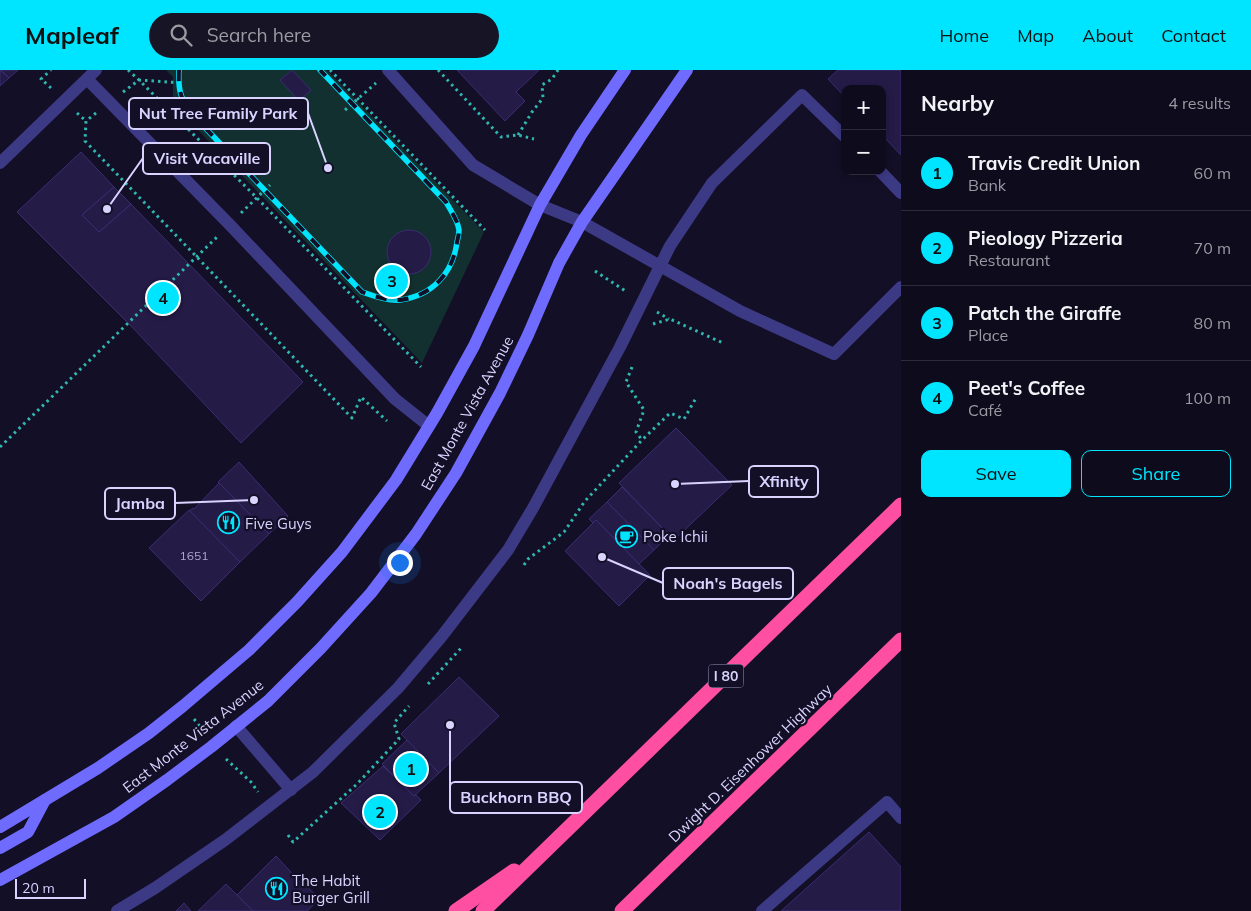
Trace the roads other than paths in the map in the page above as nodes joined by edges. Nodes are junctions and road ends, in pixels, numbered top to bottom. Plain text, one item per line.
1 (625, 70) edge
2 (687, 70) edge
3 (389, 71) edge
4 (91, 74) edge
5 (841, 133) edge
6 (0, 164) edge
7 (884, 175) edge
8 (901, 193) edge
9 (540, 205) junction
10 (582, 222) junction
11 (661, 267) junction
12 (901, 287) edge
13 (429, 426) junction
14 (901, 505) edge
15 (901, 640) edge
16 (901, 646) edge
17 (871, 670) junction
18 (236, 726) junction
19 (291, 790) junction
20 (45, 800) junction
21 (900, 814) edge
22 (0, 827) edge
23 (550, 846) junction
24 (0, 848) edge
25 (0, 880) edge
26 (117, 911) edge
27 (456, 911) edge
28 (483, 911) edge
29 (622, 911) edge
30 (762, 911) edge

1 - 9 main road, East Monte Vista Avenue
2 - 10 main road, East Monte Vista Avenue
3 - 9 lane
4 - 6 lane
4 - 13 lane
5 - 11 lane
7 - 8 lane
9 - 10 lane
9 - 13 main road, East Monte Vista Avenue
10 - 11 lane
10 - 18 main road, East Monte Vista Avenue
11 - 12 lane
11 - 19 lane
13 - 20 main road, East Monte Vista Avenue
14 - 23 highway, I 80
15 - 17 highway, Dwight D. Eisenhower Highway
16 - 17 highway
17 - 29 highway, Dwight D. Eisenhower Highway
18 - 19 lane
18 - 25 main road, East Monte Vista Avenue
19 - 26 lane
20 - 22 main road, East Monte Vista Avenue
20 - 24 main road
21 - 30 lane
23 - 27 highway
23 - 28 highway, I 80

